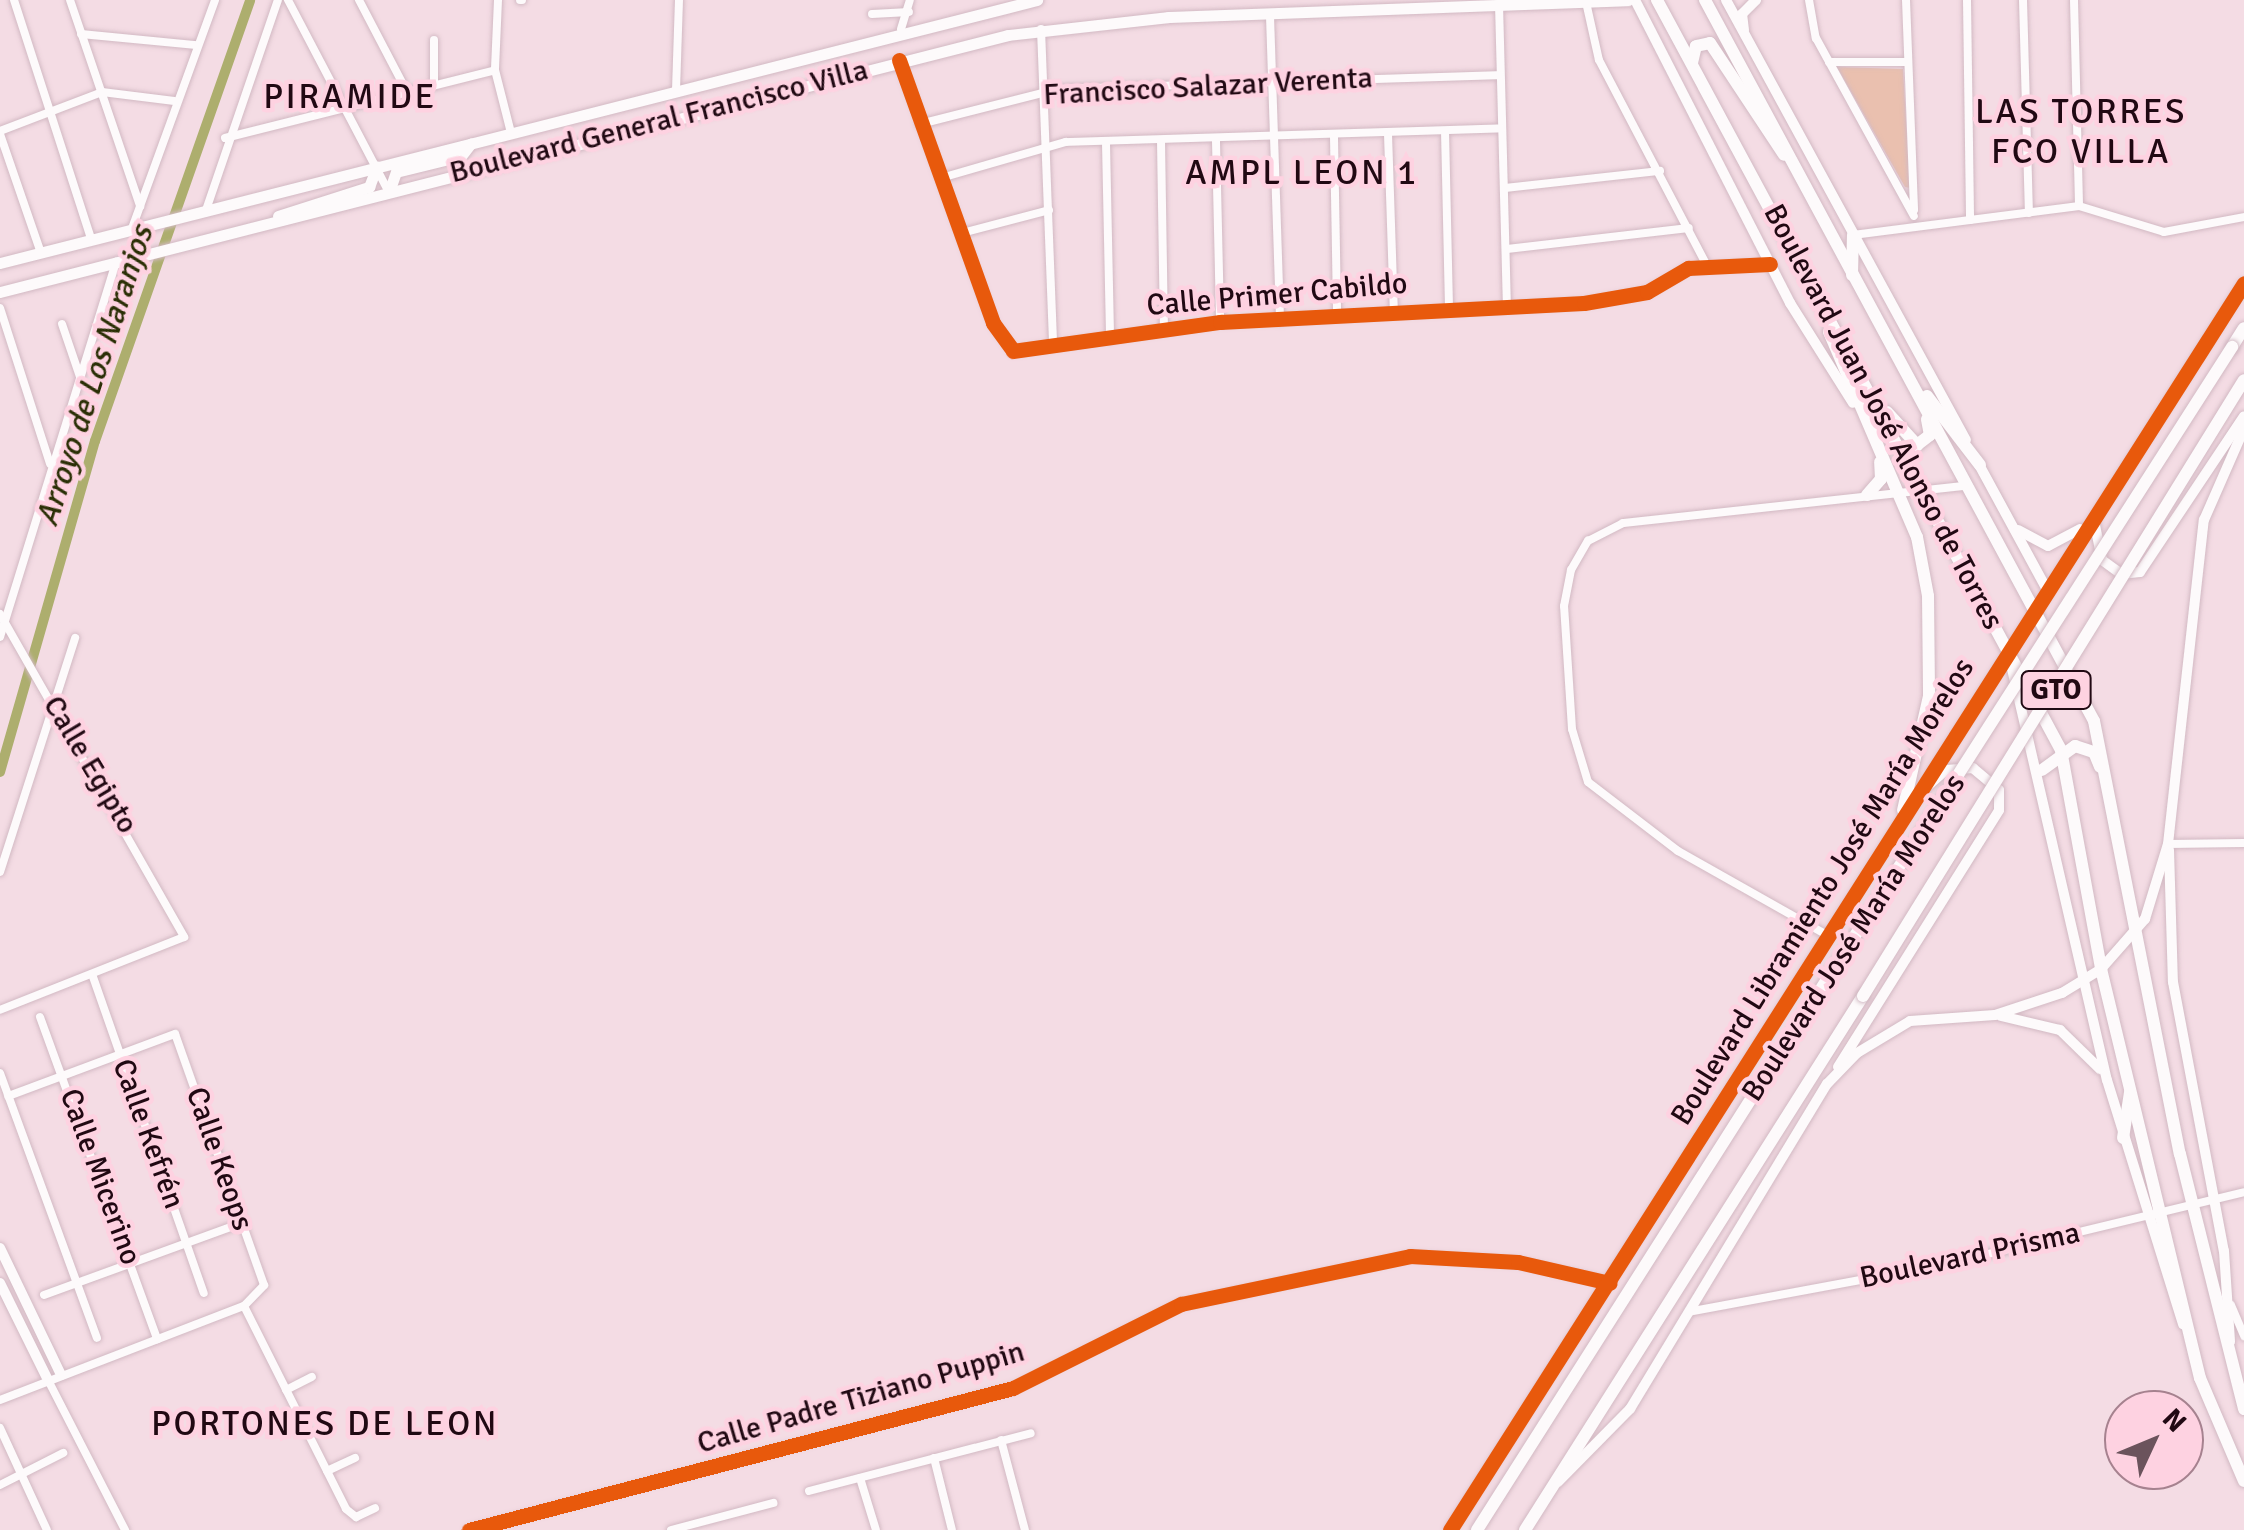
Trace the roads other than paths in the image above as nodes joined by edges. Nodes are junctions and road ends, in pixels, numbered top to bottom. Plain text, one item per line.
1 (14, 0) edge
2 (70, 0) edge
3 (215, 0) edge
4 (278, 0) edge
5 (288, 0) edge
6 (360, 0) edge
7 (498, 0) edge
8 (680, 0) edge
9 (910, 0) edge
10 (1037, 0) edge
11 (1478, 0) edge
12 (1632, 0) edge
13 (1657, 0) edge
14 (1694, 0) edge
15 (1705, 0) edge
16 (1726, 0) edge
17 (1756, 0) edge
18 (1809, 0) edge
19 (1906, 0) edge
20 (1967, 0) edge
21 (2023, 0) edge
22 (2074, 0) edge
23 (1500, 2) edge
24 (1586, 2) edge
25 (1390, 10) junction
26 (909, 12) junction
27 (872, 14) dead end
28 (1270, 16) junction
29 (901, 30) junction
30 (1042, 30) junction
31 (81, 34) junction
32 (434, 40) dead end
33 (196, 45) junction
34 (1749, 46) junction
35 (899, 60) junction
36 (1829, 62) junction
37 (1908, 62) junction
38 (1692, 63) junction
39 (495, 70) junction
40 (1500, 74) junction
41 (434, 82) junction
42 (1272, 82) junction
43 (405, 88) junction
44 (676, 90) junction
45 (102, 92) junction
46 (1044, 92) junction
47 (174, 101) junction
48 (343, 107) junction
49 (51, 112) junction
50 (920, 124) junction
51 (1501, 128) junction
52 (1445, 131) junction
53 (0, 132) edge
54 (512, 133) junction
55 (1388, 134) junction
56 (1334, 136) junction
57 (225, 138) junction
58 (1274, 140) junction
59 (1160, 141) junction
60 (1216, 141) junction
61 (1106, 143) junction
62 (471, 144) junction
63 (1046, 146) junction
64 (1790, 159) junction
65 (377, 166) junction
66 (1660, 172) junction
67 (941, 178) junction
68 (1505, 188) junction
69 (389, 192) junction
70 (140, 206) junction
71 (2080, 206) junction
72 (1049, 210) junction
73 (205, 213) junction
74 (2029, 213) junction
75 (1914, 216) junction
76 (2244, 218) edge
77 (276, 220) junction
78 (1970, 220) junction
79 (1688, 228) junction
80 (1915, 228) junction
81 (131, 231) junction
82 (962, 233) junction
83 (1853, 235) junction
84 (92, 240) junction
85 (1507, 249) junction
86 (41, 253) junction
87 (116, 262) junction
88 (0, 263) edge
89 (1770, 264) junction
90 (1707, 266) junction
91 (1852, 278) junction
92 (2244, 283) edge
93 (0, 292) edge
94 (1507, 304) junction
95 (1449, 307) junction
96 (0, 308) edge
97 (1394, 313) junction
98 (1825, 315) junction
99 (1337, 316) junction
100 (1280, 321) junction
101 (1220, 322) junction
102 (62, 324) dead end
103 (1164, 328) junction
104 (2244, 328) edge
105 (1110, 339) junction
106 (1842, 343) junction
107 (1053, 344) junction
108 (1902, 365) junction
109 (80, 377) junction
110 (2244, 380) edge
111 (1853, 403) junction
112 (1924, 405) junction
113 (2244, 416) edge
114 (2244, 429) edge
115 (1879, 455) junction
116 (50, 464) junction
117 (1980, 466) junction
118 (1967, 486) junction
119 (1921, 490) junction
120 (1898, 492) junction
121 (1867, 495) junction
122 (2095, 514) junction
123 (2008, 519) junction
124 (2047, 590) junction
125 (2036, 609) junction
126 (2, 617) edge
127 (0, 637) edge
128 (75, 638) dead end
129 (2009, 650) junction
130 (54, 705) junction
131 (2061, 750) junction
132 (2042, 770) junction
133 (1903, 810) junction
134 (2244, 843) edge
135 (2168, 844) junction
136 (2122, 861) junction
137 (0, 872) edge
138 (2135, 931) junction
139 (1828, 936) junction
140 (2101, 969) junction
141 (92, 974) junction
142 (2084, 981) junction
143 (0, 1010) edge
144 (1995, 1015) junction
145 (40, 1016) dead end
146 (120, 1054) junction
147 (0, 1073) edge
148 (63, 1076) junction
149 (2107, 1080) junction
150 (1827, 1084) junction
151 (2131, 1084) junction
152 (8, 1096) junction
153 (14, 1117) junction
154 (0, 1121) edge
155 (2123, 1138) junction
156 (2244, 1192) edge
157 (2214, 1196) junction
158 (2192, 1202) junction
159 (2162, 1212) junction
160 (2145, 1217) junction
161 (242, 1223) junction
162 (187, 1244) junction
163 (0, 1248) edge
164 (132, 1265) junction
165 (0, 1282) edge
166 (1610, 1283) junction
167 (76, 1284) junction
168 (204, 1293) dead end
169 (44, 1295) dead end
170 (2231, 1304) junction
171 (244, 1306) junction
172 (1693, 1311) junction
173 (2244, 1336) edge
174 (97, 1338) dead end
175 (157, 1338) junction
176 (2195, 1353) junction
177 (2227, 1353) junction
178 (61, 1375) junction
179 (312, 1377) dead end
180 (48, 1380) junction
181 (58, 1389) junction
182 (286, 1390) junction
183 (0, 1400) edge
184 (2244, 1409) edge
185 (0, 1428) edge
186 (1031, 1434) dead end
187 (1001, 1440) junction
188 (63, 1452) dead end
189 (355, 1458) dead end
190 (934, 1458) junction
191 (327, 1471) junction
192 (23, 1473) junction
193 (860, 1478) junction
194 (1509, 1479) junction
195 (2244, 1481) edge
196 (0, 1485) edge
197 (1554, 1485) junction
198 (808, 1492) dead end
199 (773, 1503) dead end
200 (375, 1508) dead end
201 (719, 1518) junction
202 (47, 1530) edge
203 (126, 1530) edge
204 (469, 1530) edge
205 (671, 1530) edge
206 (722, 1530) edge
207 (876, 1530) edge
208 (952, 1530) edge
209 (1025, 1530) edge
210 (1450, 1530) edge
211 (1467, 1530) edge
212 (1477, 1530) edge
213 (1525, 1530) edge

1 - 49 street
2 - 31 street
3 - 33 street
4 - 57 street
5 - 48 street
6 - 43 street
7 - 39 street
8 - 44 street
9 - 26 street
10 - 29 main road, Boulevard General Francisco Villa
11 - 25 main road
12 - 24 main road, Boulevard General Francisco Villa
12 - 89 street
13 - 38 main road, Boulevard Juan José Alonso de Torres
14 - 15 main road
15 - 64 main road, Boulevard Juan José Alonso de Torres
16 - 34 street
17 - 34 street
18 - 36 street
19 - 37 street
20 - 78 street
21 - 74 street
22 - 71 street
23 - 24 main road, Boulevard General Francisco Villa
23 - 25 main road, Boulevard General Francisco Villa
23 - 40 street
24 - 66 street
25 - 28 main road, Boulevard General Francisco Villa
26 - 27 street
26 - 29 street
28 - 30 main road, Boulevard General Francisco Villa
28 - 42 street
29 - 44 main road, Boulevard General Francisco Villa
30 - 35 main road, Boulevard General Francisco Villa
30 - 46 street
31 - 33 street
31 - 45 street
32 - 41 street
33 - 47 street
34 - 83 street
35 - 50 street
35 - 69 main road, Boulevard General Francisco Villa
36 - 37 street
36 - 75 street
37 - 75 street
38 - 64 main road
38 - 98 main road, Boulevard Juan José Alonso de Torres
39 - 41 street
39 - 54 street
40 - 42 street, Francisco Salazar Verenta
40 - 51 street
41 - 43 street
42 - 46 street, Francisco Salazar Verenta
42 - 58 street
43 - 48 street
44 - 54 main road, Boulevard General Francisco Villa
45 - 47 street
45 - 49 street
45 - 70 street
46 - 50 street, Francisco Salazar Verenta
46 - 63 street
47 - 70 street
48 - 57 street
48 - 65 street
49 - 53 street
49 - 84 street
50 - 67 street
51 - 52 street
51 - 68 street
52 - 55 street
52 - 95 street
53 - 86 street
54 - 62 main road, Boulevard General Francisco Villa
55 - 56 street
55 - 97 street
56 - 58 street
56 - 99 street
57 - 73 street
58 - 60 street
58 - 100 street
59 - 60 street
59 - 61 street
59 - 103 street
60 - 101 street
61 - 63 street
61 - 105 street
62 - 65 main road, Boulevard General Francisco Villa
62 - 69 main road
63 - 67 street
63 - 72 street
64 - 91 main road, Boulevard Juan José Alonso de Torres
65 - 69 street
65 - 73 main road, Boulevard General Francisco Villa
65 - 77 main road
66 - 68 street
66 - 79 street
67 - 82 street
68 - 85 street
69 - 77 main road, Boulevard General Francisco Villa
70 - 81 street
71 - 74 street
71 - 76 street
72 - 82 street
72 - 107 street
73 - 81 main road, Boulevard General Francisco Villa
74 - 78 street
75 - 80 street
77 - 87 main road, Boulevard General Francisco Villa
78 - 80 street
79 - 85 street
79 - 90 street
80 - 83 street
81 - 84 main road, Boulevard General Francisco Villa
82 - 107 street, Calle Primer Cabildo
83 - 91 main road
83 - 117 street
84 - 86 main road, Boulevard General Francisco Villa
85 - 94 street
86 - 88 main road, Boulevard General Francisco Villa
87 - 93 main road, Boulevard General Francisco Villa
87 - 109 street
89 - 90 street
89 - 111 street
90 - 94 street, Calle Primer Cabildo
91 - 108 main road, Boulevard Juan José Alonso de Torres
92 - 122 street, Boulevard Libramiento José María Morelos
94 - 95 street, Calle Primer Cabildo
95 - 97 street, Calle Primer Cabildo
96 - 116 street
97 - 99 street, Calle Primer Cabildo
98 - 106 main road, Boulevard Juan José Alonso de Torres
98 - 111 main road
99 - 100 street, Calle Primer Cabildo
100 - 101 street, Calle Primer Cabildo
101 - 103 street, Calle Primer Cabildo
102 - 109 street
103 - 105 street, Calle Primer Cabildo
104 - 194 main road, Boulevard José María Morelos / GTO, bridge
105 - 107 street, Calle Primer Cabildo
106 - 112 main road
106 - 119 main road, Boulevard Juan José Alonso de Torres
108 - 112 main road, Boulevard Juan José Alonso de Torres
108 - 117 main road
109 - 116 street
110 - 197 main road, Boulevard José María Morelos / GTO, bridge
111 - 115 main road
112 - 118 main road, Boulevard Juan José Alonso de Torres
113 - 122 street
114 - 135 street
115 - 120 main road
115 - 121 main road
116 - 126 street
117 - 123 street
118 - 119 street
118 - 125 main road, Boulevard Juan José Alonso de Torres
119 - 120 street
119 - 129 main road, Boulevard Juan José Alonso de Torres
120 - 121 street
120 - 133 main road
121 - 139 street
122 - 123 street
122 - 124 street, Boulevard Libramiento José María Morelos
123 - 124 street
124 - 125 street, Boulevard Libramiento José María Morelos
125 - 129 street, Boulevard Libramiento José María Morelos
125 - 136 main road, Boulevard Juan José Alonso de Torres
126 - 127 street
126 - 130 street, Calle Egipto
128 - 130 street
129 - 131 main road, Boulevard Juan José Alonso de Torres
129 - 132 street
129 - 133 street, Boulevard Libramiento José María Morelos
130 - 137 street
130 - 141 street, Calle Egipto
131 - 132 main road
131 - 136 main road
131 - 140 main road, Boulevard Juan José Alonso de Torres
132 - 142 street
133 - 139 street, Boulevard Libramiento José María Morelos
133 - 150 street
134 - 135 street
135 - 138 street
135 - 157 street
136 - 138 main road, Boulevard Juan José Alonso de Torres
138 - 140 street
138 - 158 main road, Boulevard Juan José Alonso de Torres
139 - 166 street, Boulevard Libramiento José María Morelos
140 - 142 street
140 - 151 main road, Boulevard Juan José Alonso de Torres
141 - 143 street
141 - 146 street, Calle Kefrén
142 - 144 street
142 - 149 street
144 - 149 street
144 - 150 street
145 - 148 street, Calle Micerino
146 - 148 street
146 - 161 street, Calle Keops
146 - 162 street, Calle Kefrén
147 - 152 street
148 - 152 street
148 - 164 street, Calle Micerino
149 - 155 street
150 - 172 street
151 - 155 main road
151 - 159 main road, Boulevard Juan José Alonso de Torres
152 - 153 street
153 - 154 street
153 - 167 street
155 - 160 street
156 - 157 street, Boulevard Prisma
157 - 158 street, Boulevard Prisma
157 - 170 street
158 - 159 street, Boulevard Prisma
158 - 177 main road, Boulevard Juan José Alonso de Torres
159 - 160 street, Boulevard Prisma
159 - 176 main road, Boulevard Juan José Alonso de Torres
160 - 172 street, Boulevard Prisma
160 - 176 street
161 - 162 street
161 - 171 street, Calle Keops
162 - 164 street
162 - 168 street, Calle Kefrén
163 - 178 street
164 - 167 street
164 - 175 street, Calle Micerino
165 - 180 street
166 - 204 street, Calle Padre Tiziano Puppin
166 - 210 street, Boulevard Libramiento José María Morelos
167 - 169 street
167 - 174 street
170 - 173 street
170 - 177 street
171 - 175 street
171 - 182 street
172 - 197 street
175 - 178 street
176 - 195 main road, Boulevard Juan José Alonso de Torres
177 - 184 main road, Boulevard Juan José Alonso de Torres
178 - 180 street
178 - 181 street
179 - 182 street
180 - 181 street
180 - 183 street
181 - 203 street
182 - 191 street
185 - 192 street
186 - 187 street
187 - 190 street
187 - 209 street
188 - 192 street
189 - 191 street
190 - 193 street
190 - 208 street
191 - 200 street
192 - 196 street
192 - 202 street
193 - 198 street
193 - 207 street
194 - 211 main road
194 - 212 main road, Boulevard José María Morelos / GTO
197 - 213 main road, Boulevard José María Morelos / GTO
199 - 201 street
201 - 205 street
201 - 206 street

